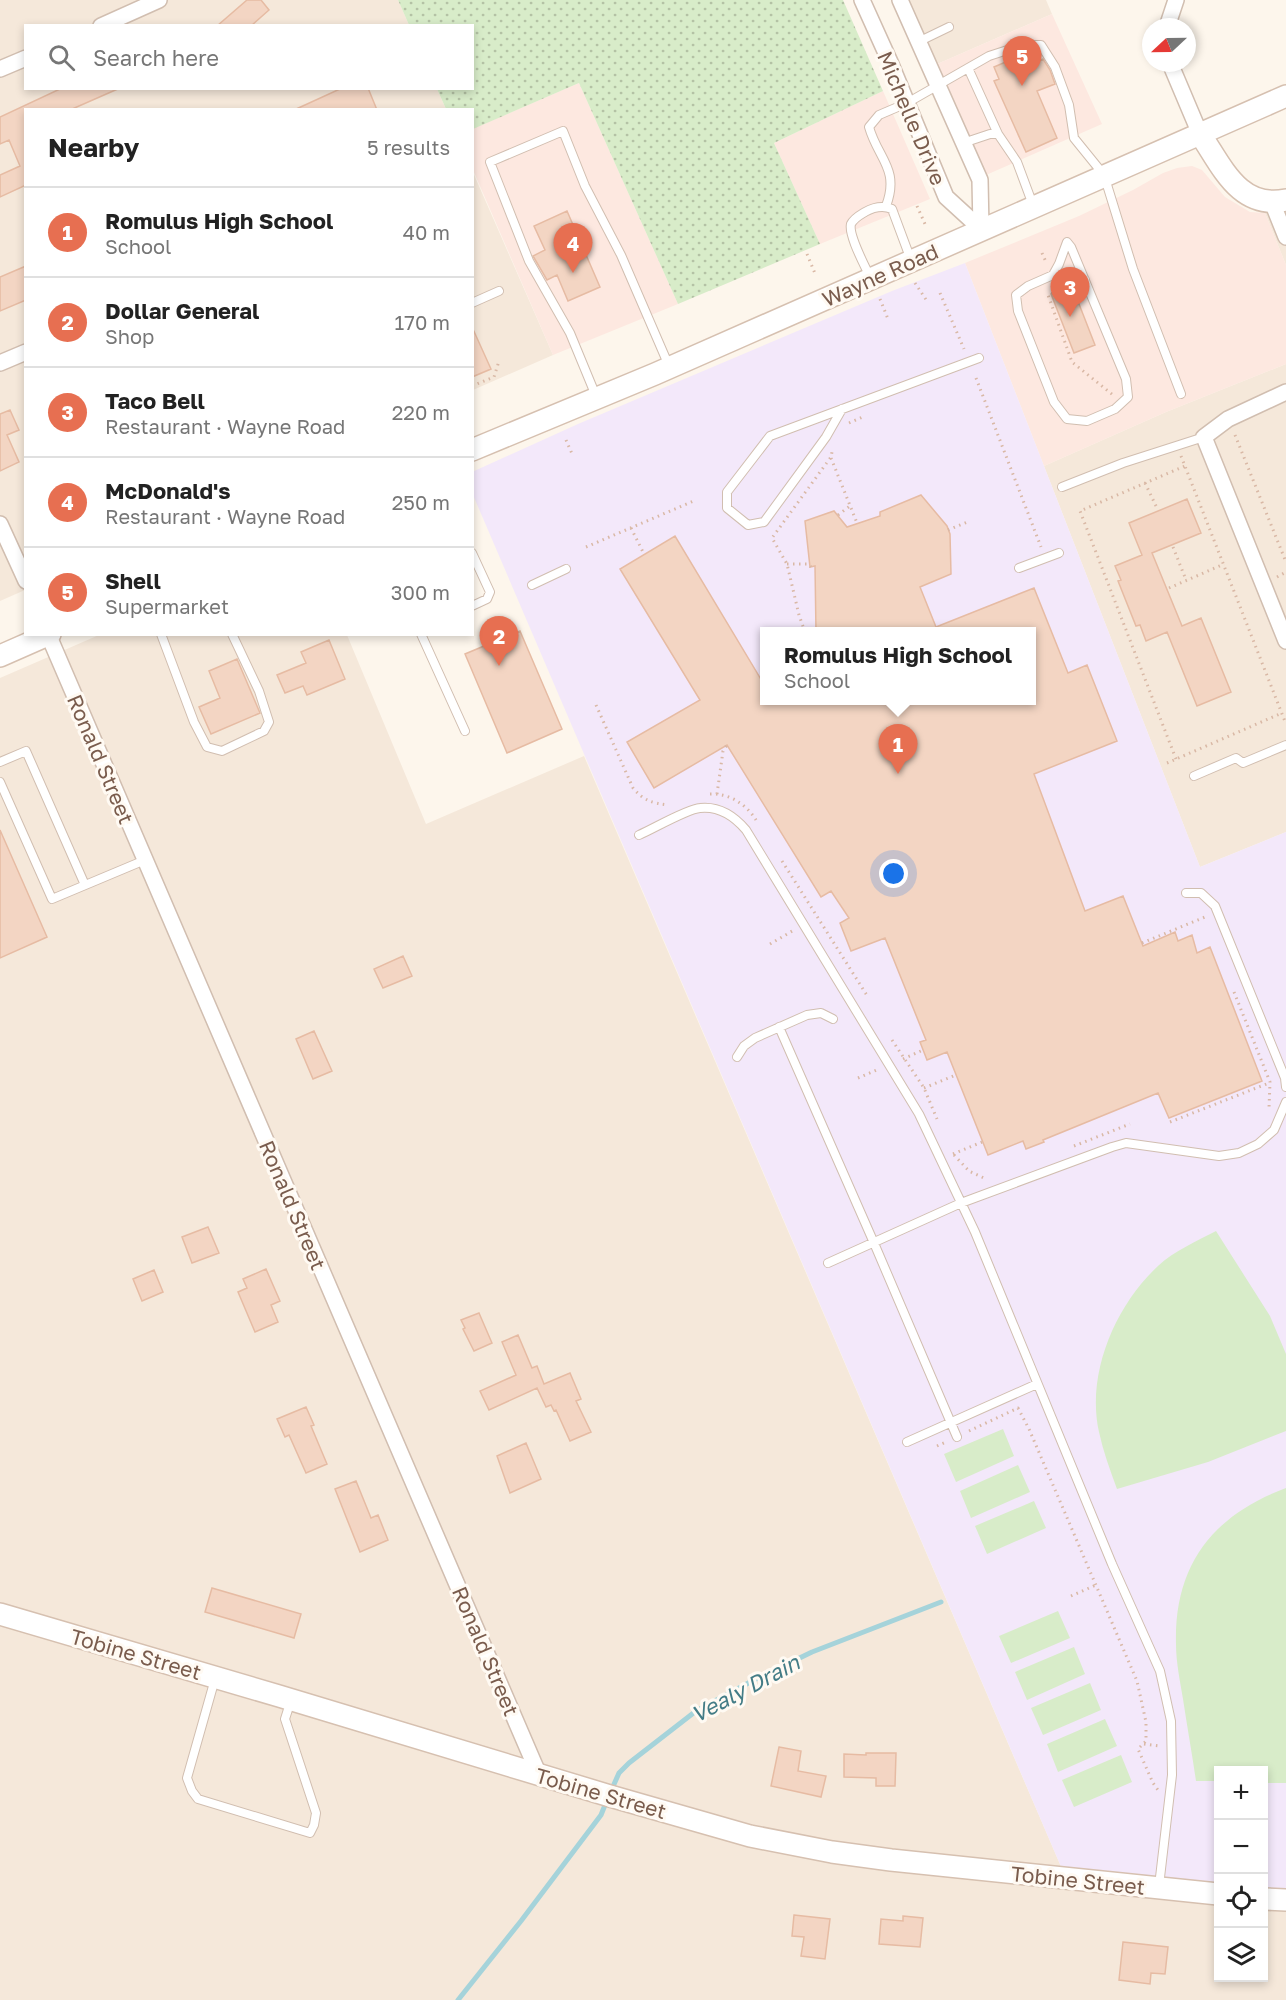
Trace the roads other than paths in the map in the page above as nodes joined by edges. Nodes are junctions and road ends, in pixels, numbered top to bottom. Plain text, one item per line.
1 (159, 0) edge
2 (861, 0) edge
3 (900, 0) edge
4 (1176, 0) edge
5 (1169, 18) edge
6 (105, 24) edge
7 (949, 27) dead end
8 (918, 42) junction
9 (24, 59) edge
10 (968, 68) junction
11 (0, 69) edge
12 (1174, 72) edge
13 (938, 85) junction
14 (1286, 96) edge
15 (907, 103) junction
16 (998, 134) junction
17 (1200, 134) junction
18 (963, 143) junction
19 (1104, 175) junction
20 (1279, 201) edge
21 (886, 206) junction
22 (1034, 206) junction
23 (981, 229) junction
24 (1286, 237) edge
25 (912, 261) junction
26 (1055, 278) junction
27 (870, 279) junction
28 (1085, 280) junction
29 (499, 291) dead end
30 (474, 302) edge
31 (24, 353) edge
32 (980, 358) dead end
33 (0, 363) edge
34 (670, 367) junction
35 (1286, 392) edge
36 (1181, 394) dead end
37 (597, 398) junction
38 (842, 409) junction
39 (1203, 437) junction
40 (474, 449) edge
41 (1062, 487) dead end
42 (0, 524) edge
43 (1059, 553) dead end
44 (474, 558) edge
45 (1019, 568) dead end
46 (566, 569) dead end
47 (24, 577) edge
48 (532, 585) dead end
49 (474, 605) edge
50 (47, 636) edge
51 (49, 636) edge
52 (162, 636) edge
53 (233, 636) edge
54 (422, 636) edge
55 (1286, 641) edge
56 (0, 656) edge
57 (465, 731) dead end
58 (1286, 746) edge
59 (0, 762) edge
60 (1194, 776) dead end
61 (0, 782) edge
62 (639, 835) dead end
63 (145, 860) junction
64 (85, 885) junction
65 (1186, 893) dead end
66 (833, 1019) dead end
67 (779, 1028) junction
68 (737, 1057) dead end
69 (1286, 1087) edge
70 (1286, 1102) edge
71 (961, 1203) junction
72 (874, 1243) junction
73 (828, 1263) dead end
74 (1037, 1384) junction
75 (951, 1422) junction
76 (957, 1437) road end
77 (907, 1442) dead end
78 (0, 1614) edge
79 (216, 1677) junction
80 (291, 1700) junction
81 (539, 1775) junction
82 (1159, 1888) junction
83 (1214, 1894) edge
84 (1268, 1899) edge
85 (1286, 1900) edge

1 - 6 street
2 - 15 street, Michelle Drive
3 - 8 street, Michelle Drive
4 - 5 street
7 - 8 lane
8 - 13 street, Michelle Drive
9 - 11 street
10 - 13 lane
10 - 16 lane
10 - 19 lane
12 - 17 street
13 - 15 lane
13 - 18 street, Michelle Drive
14 - 17 street, Wayne Road
15 - 21 lane
15 - 23 street, Michelle Drive
16 - 18 lane
16 - 22 lane
17 - 19 street, Wayne Road
17 - 20 street
18 - 23 street, Michelle Drive
19 - 22 street, Wayne Road
19 - 36 lane
20 - 24 street
21 - 25 lane
21 - 27 lane
22 - 23 street, Wayne Road
23 - 25 street, Wayne Road
25 - 27 street, Wayne Road
26 - 28 lane
26 - 28 lane
26 - 28 lane
27 - 34 street, Wayne Road
29 - 30 lane
31 - 33 street
32 - 38 lane
34 - 37 street, Wayne Road
34 - 37 lane
35 - 39 street
37 - 40 street, Wayne Road
38 - 38 lane
39 - 41 lane
39 - 55 street
42 - 47 street
43 - 45 lane
44 - 49 lane
46 - 48 lane
50 - 56 street
51 - 63 street, Ronald Street
52 - 53 lane
54 - 57 lane
58 - 60 lane
59 - 64 lane
61 - 64 lane
62 - 71 lane
63 - 64 lane
63 - 81 street, Ronald Street
65 - 69 lane
66 - 67 lane
67 - 68 lane
67 - 72 lane
70 - 71 lane
71 - 72 lane
71 - 74 lane
72 - 73 lane
72 - 75 lane
74 - 75 lane
74 - 82 lane
75 - 76 lane
75 - 77 lane
78 - 79 street, Tobine Street
79 - 80 street, Tobine Street
79 - 80 lane
80 - 81 street, Tobine Street
81 - 82 street, Tobine Street
82 - 83 street, Tobine Street
84 - 85 street

